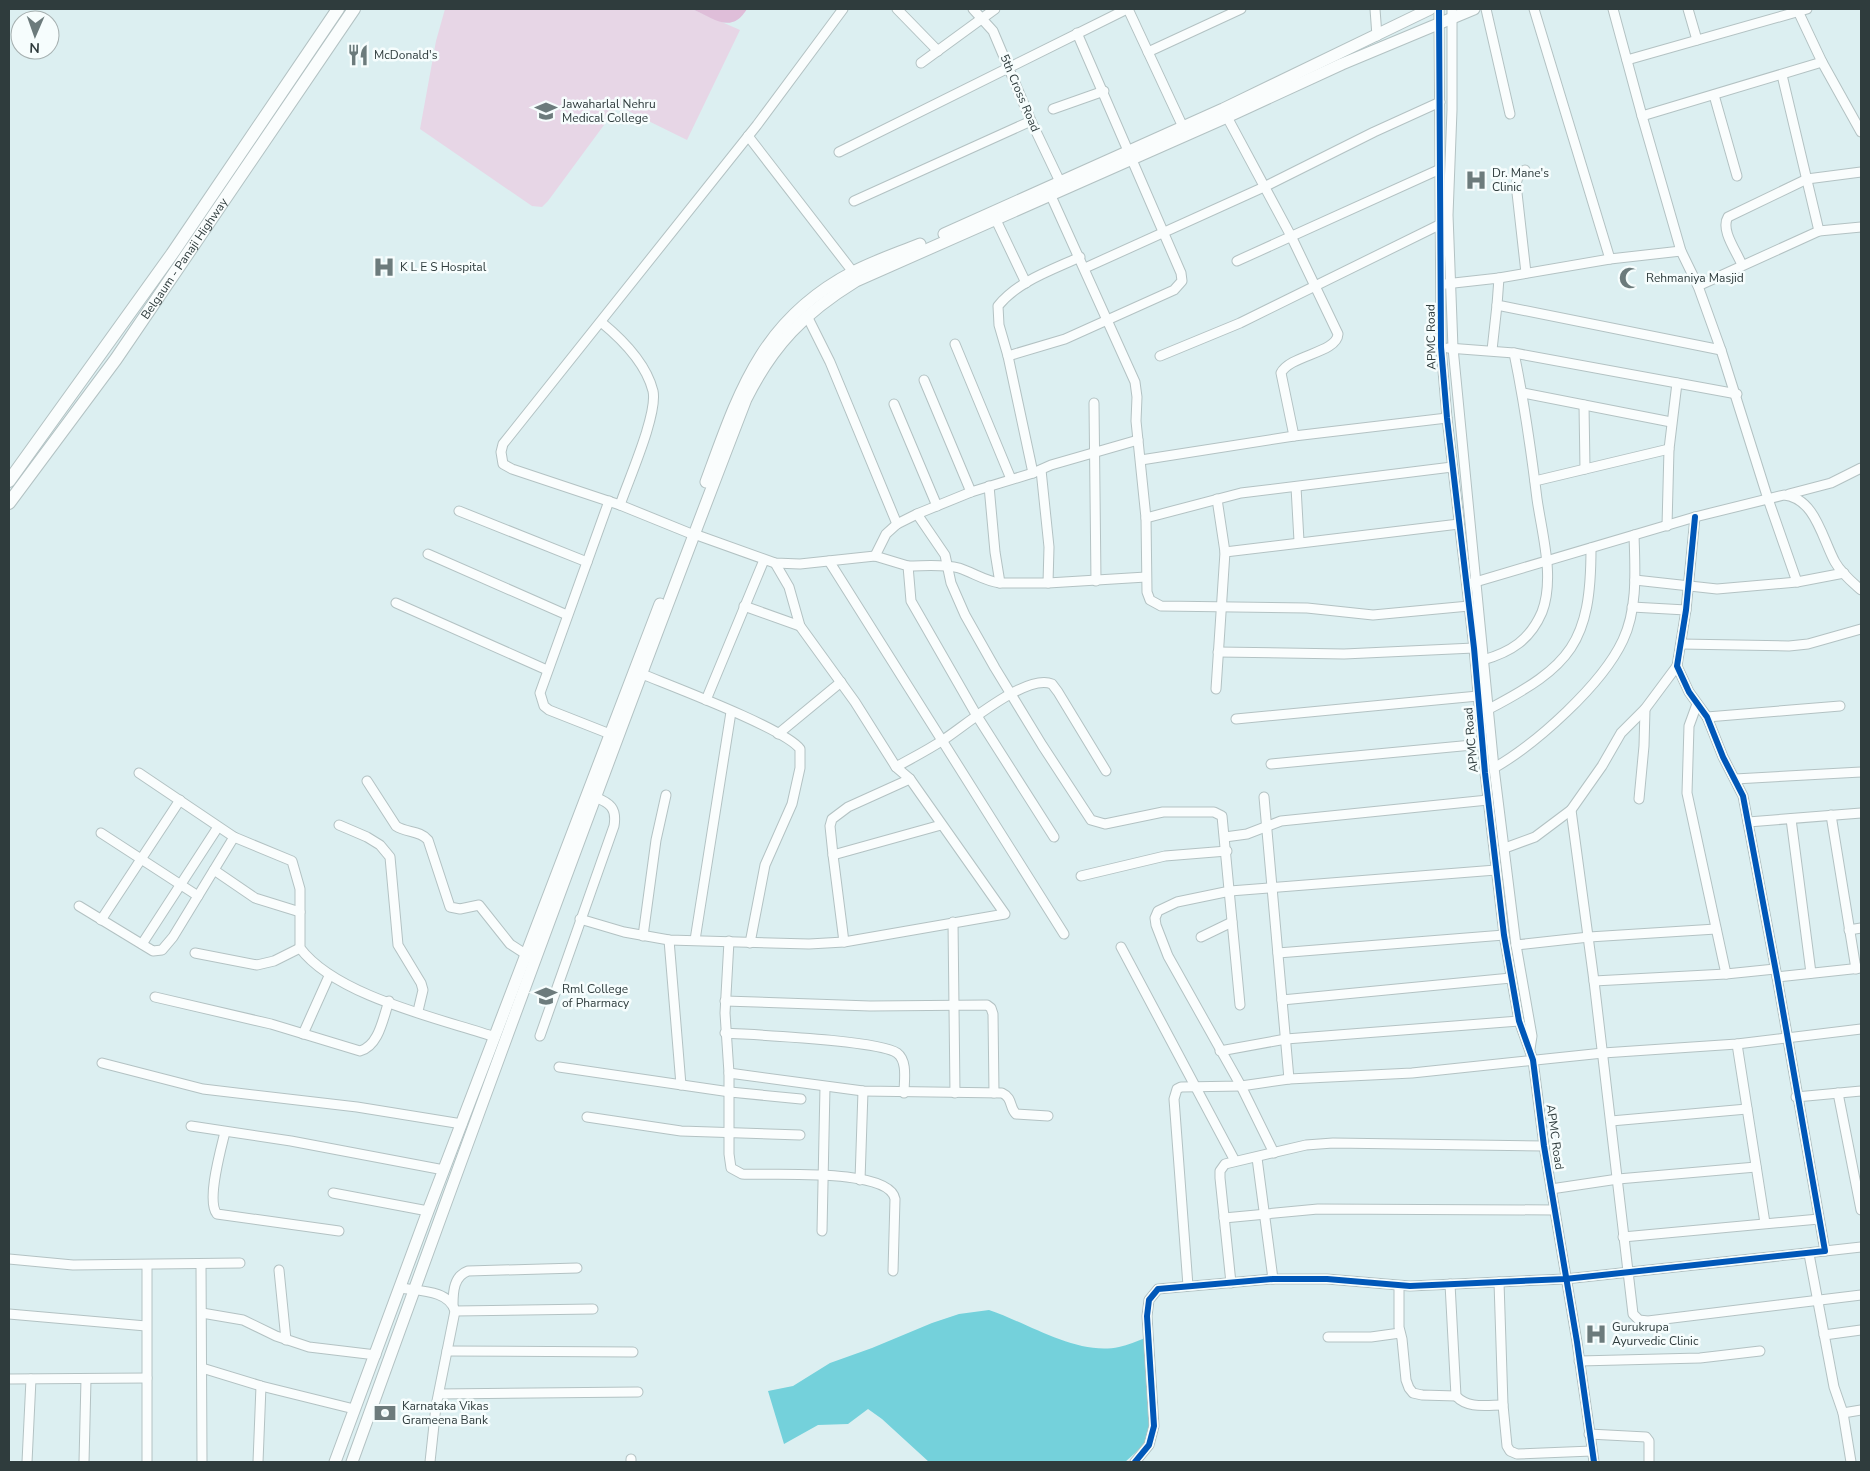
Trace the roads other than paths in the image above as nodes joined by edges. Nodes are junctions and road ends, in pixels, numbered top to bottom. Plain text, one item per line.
1 (338, 9) edge
2 (354, 9) edge
3 (843, 9) edge
4 (897, 9) edge
5 (973, 9) edge
6 (995, 9) edge
7 (1128, 9) edge
8 (1241, 9) edge
9 (1375, 9) edge
10 (1430, 9) edge
11 (1439, 9) edge
12 (1474, 9) edge
13 (1486, 9) edge
14 (1534, 9) edge
15 (1613, 9) edge
16 (1688, 9) edge
17 (1801, 10) edge
18 (1451, 14) edge
19 (984, 18) junction
20 (1439, 23) junction
21 (1076, 33) junction
22 (1376, 36) junction
23 (1697, 40) junction
24 (938, 50) junction
25 (1148, 52) junction
26 (1627, 60) junction
27 (1822, 62) junction
28 (921, 63) dead end
29 (1008, 67) junction
30 (1782, 75) junction
31 (1104, 92) junction
32 (1714, 94) junction
33 (1440, 102) junction
34 (1053, 109) dead end
35 (1510, 114) dead end
36 (1642, 116) junction
37 (1227, 118) junction
38 (1031, 121) junction
39 (1183, 127) junction
40 (1861, 132) edge
41 (748, 136) junction
42 (839, 152) dead end
43 (1130, 155) junction
44 (1438, 170) junction
45 (1525, 170) dead end
46 (1861, 172) edge
47 (1737, 176) dead end
48 (1807, 179) junction
49 (1062, 186) junction
50 (1264, 187) junction
51 (1051, 196) junction
52 (854, 201) dead end
53 (996, 220) junction
54 (1439, 226) junction
55 (1861, 227) edge
56 (1819, 231) junction
57 (1163, 232) junction
58 (1291, 236) junction
59 (1682, 251) junction
60 (1080, 257) junction
61 (1610, 259) junction
62 (1237, 261) dead end
63 (1742, 265) junction
64 (1085, 268) junction
65 (854, 272) junction
66 (1526, 273) junction
67 (1499, 278) junction
68 (1026, 283) junction
69 (1446, 284) junction
70 (1698, 286) junction
71 (1316, 287) junction
72 (1497, 305) junction
73 (807, 316) junction
74 (1109, 320) junction
75 (600, 322) junction
76 (955, 344) dead end
77 (1441, 347) junction
78 (1453, 348) junction
79 (1492, 350) junction
80 (1721, 350) junction
81 (1514, 353) junction
82 (1008, 356) junction
83 (1160, 356) dead end
84 (924, 380) dead end
85 (1677, 383) junction
86 (1522, 393) junction
87 (1736, 394) junction
88 (1094, 403) dead end
89 (894, 404) dead end
90 (1584, 405) junction
91 (1446, 418) junction
92 (1671, 422) junction
93 (1294, 436) junction
94 (1138, 440) junction
95 (1669, 449) junction
96 (1094, 453) junction
97 (1141, 460) junction
98 (1452, 467) junction
99 (1861, 468) edge
100 (1585, 470) junction
101 (1037, 472) junction
102 (1011, 480) junction
103 (9, 481) edge
104 (1535, 481) junction
105 (989, 486) junction
106 (1296, 488) junction
107 (971, 492) junction
108 (1784, 495) junction
109 (1217, 499) junction
110 (1768, 500) junction
111 (609, 501) junction
112 (9, 503) edge
113 (620, 505) junction
114 (936, 506) junction
115 (459, 511) dead end
116 (917, 514) junction
117 (1695, 517) junction
118 (1146, 518) junction
119 (897, 524) junction
120 (1459, 524) junction
121 (1666, 526) junction
122 (692, 534) junction
123 (1634, 535) junction
124 (1299, 542) junction
125 (1591, 548) junction
126 (1225, 552) junction
127 (428, 554) dead end
128 (875, 556) junction
129 (764, 560) junction
130 (829, 561) junction
131 (587, 562) junction
132 (1546, 562) junction
133 (775, 563) junction
134 (908, 566) junction
135 (948, 566) junction
136 (1844, 573) junction
137 (1146, 577) junction
138 (1635, 580) junction
139 (1096, 581) junction
140 (1797, 582) junction
141 (1000, 583) junction
142 (1048, 583) junction
143 (1471, 583) junction
144 (1687, 587) junction
145 (1861, 590) edge
146 (396, 603) dead end
147 (1222, 605) junction
148 (744, 606) junction
149 (1469, 606) junction
150 (1632, 607) junction
151 (1686, 610) junction
152 (567, 615) junction
153 (800, 626) junction
154 (1861, 629) edge
155 (1681, 644) junction
156 (1474, 648) junction
157 (1218, 652) junction
158 (1483, 660) junction
159 (1677, 666) junction
160 (547, 670) junction
161 (642, 674) junction
162 (841, 682) junction
163 (1216, 689) dead end
164 (1012, 694) junction
165 (1478, 696) junction
166 (706, 700) junction
167 (1697, 704) junction
168 (1840, 706) dead end
169 (1489, 709) junction
170 (1645, 710) junction
171 (731, 712) junction
172 (977, 716) junction
173 (1707, 717) junction
174 (1236, 719) dead end
175 (610, 734) junction
176 (778, 734) junction
177 (942, 741) junction
178 (1483, 744) junction
179 (1272, 764) dead end
180 (896, 767) junction
181 (1494, 768) junction
182 (1106, 771) dead end
183 (1861, 772) edge
184 (139, 773) dead end
185 (910, 779) junction
186 (1736, 779) junction
187 (367, 781) dead end
188 (666, 795) dead end
189 (595, 797) junction
190 (1264, 798) dead end
191 (1639, 799) dead end
192 (180, 800) junction
193 (1488, 800) junction
194 (1571, 810) junction
195 (1861, 813) edge
196 (1831, 815) junction
197 (1791, 819) junction
198 (1748, 822) junction
199 (942, 825) junction
200 (340, 826) dead end
201 (1268, 826) junction
202 (218, 827) junction
203 (101, 833) dead end
204 (1054, 837) dead end
205 (1225, 837) junction
206 (234, 838) junction
207 (1505, 848) junction
208 (1227, 851) junction
209 (833, 855) junction
210 (140, 858) junction
211 (214, 870) junction
212 (1496, 870) junction
213 (1081, 876) dead end
214 (180, 884) junction
215 (1272, 887) junction
216 (1230, 891) junction
217 (198, 896) junction
218 (79, 906) dead end
219 (300, 912) junction
220 (580, 919) junction
221 (101, 920) junction
222 (952, 922) junction
223 (1232, 922) junction
224 (1861, 928) edge
225 (1716, 929) junction
226 (1850, 930) junction
227 (1064, 934) dead end
228 (1504, 935) junction
229 (643, 936) junction
230 (1201, 937) dead end
231 (1588, 938) junction
232 (669, 940) junction
233 (695, 940) junction
234 (729, 941) junction
235 (750, 942) junction
236 (844, 942) junction
237 (142, 944) junction
238 (1516, 945) junction
239 (300, 948) junction
240 (1121, 948) dead end
241 (1278, 952) junction
242 (195, 953) dead end
243 (527, 955) junction
244 (1859, 968) edge
245 (1776, 973) junction
246 (1811, 973) junction
247 (1726, 974) junction
248 (330, 976) junction
249 (1511, 978) junction
250 (1594, 981) junction
251 (155, 997) dead end
252 (1282, 1000) junction
253 (725, 1001) junction
254 (389, 1002) junction
255 (954, 1005) junction
256 (1240, 1005) dead end
257 (418, 1011) junction
258 (1518, 1021) junction
259 (1861, 1029) edge
260 (725, 1033) junction
261 (303, 1034) junction
262 (540, 1036) dead end
263 (495, 1037) junction
264 (1286, 1039) junction
265 (1786, 1039) junction
266 (1737, 1044) junction
267 (1530, 1049) junction
268 (1220, 1051) junction
269 (1603, 1053) junction
270 (1533, 1060) junction
271 (102, 1063) dead end
272 (559, 1067) dead end
273 (730, 1073) junction
274 (1289, 1079) junction
275 (681, 1085) junction
276 (825, 1086) junction
277 (1195, 1086) junction
278 (1241, 1086) junction
279 (863, 1091) junction
280 (1861, 1091) edge
281 (730, 1092) junction
282 (904, 1093) junction
283 (955, 1093) junction
284 (994, 1093) junction
285 (1838, 1093) junction
286 (1796, 1097) junction
287 (800, 1099) dead end
288 (1747, 1109) junction
289 (1048, 1116) dead end
290 (587, 1117) dead end
291 (1611, 1122) junction
292 (462, 1124) junction
293 (191, 1126) dead end
294 (225, 1132) junction
295 (729, 1134) junction
296 (800, 1135) dead end
297 (1544, 1146) junction
298 (1274, 1153) junction
299 (1257, 1158) junction
300 (1234, 1161) junction
301 (1756, 1167) junction
302 (444, 1170) junction
303 (1858, 1170) edge
304 (823, 1175) junction
305 (1618, 1179) junction
306 (860, 1180) junction
307 (1551, 1189) junction
308 (333, 1193) dead end
309 (1554, 1210) junction
310 (1861, 1210) edge
311 (428, 1211) junction
312 (1266, 1213) junction
313 (1224, 1218) junction
314 (1819, 1219) junction
315 (1765, 1223) junction
316 (339, 1231) dead end
317 (822, 1231) dead end
318 (1623, 1238) junction
319 (1861, 1247) edge
320 (1825, 1252) junction
321 (1809, 1254) junction
322 (9, 1259) edge
323 (240, 1263) dead end
324 (202, 1264) junction
325 (147, 1265) junction
326 (577, 1268) dead end
327 (279, 1270) dead end
328 (893, 1271) dead end
329 (1628, 1272) junction
330 (1565, 1278) junction
331 (1273, 1279) junction
332 (1499, 1282) junction
333 (1231, 1283) junction
334 (1450, 1284) junction
335 (1188, 1286) junction
336 (1399, 1286) junction
337 (401, 1288) junction
338 (414, 1290) junction
339 (1861, 1295) edge
340 (1817, 1301) junction
341 (454, 1308) junction
342 (593, 1309) dead end
343 (202, 1313) junction
344 (9, 1314) edge
345 (146, 1326) junction
346 (1861, 1330) edge
347 (1400, 1333) junction
348 (1824, 1335) junction
349 (1328, 1337) dead end
350 (286, 1340) junction
351 (447, 1351) junction
352 (1760, 1351) dead end
353 (633, 1352) dead end
354 (376, 1355) junction
355 (1579, 1361) junction
356 (202, 1368) junction
357 (147, 1378) junction
358 (9, 1379) edge
359 (31, 1379) junction
360 (86, 1379) junction
361 (261, 1386) junction
362 (638, 1392) dead end
363 (439, 1394) junction
364 (1456, 1396) junction
365 (1503, 1405) junction
366 (354, 1409) junction
367 (1861, 1410) edge
368 (1843, 1413) junction
369 (1589, 1434) junction
370 (1592, 1451) junction
371 (1526, 1458) edge
372 (27, 1462) edge
373 (84, 1462) edge
374 (147, 1462) edge
375 (202, 1462) edge
376 (258, 1462) edge
377 (335, 1462) edge
378 (352, 1462) edge
379 (430, 1462) edge
380 (1135, 1462) edge
381 (1594, 1462) edge
382 (1649, 1462) edge
383 (1852, 1462) edge

1 - 103 highway, Belgaum - Panaji Highway
2 - 112 highway, Belgaum - Panaji Highway
3 - 41 street
4 - 24 street
5 - 19 street
6 - 19 street
7 - 21 street
7 - 25 street
8 - 25 street
9 - 22 street
10 - 22 main road
11 - 20 street, APMC Road
12 - 18 main road
13 - 35 street
14 - 61 street
15 - 26 street
16 - 23 street
17 - 23 street
17 - 27 street
18 - 20 main road
18 - 69 street, APMC Road
19 - 24 street
19 - 29 street, 5th Cross Road
20 - 33 street, APMC Road
20 - 37 main road
21 - 29 street
21 - 31 street
22 - 39 main road
23 - 26 street
24 - 28 street
25 - 39 street
26 - 36 street
27 - 30 street
27 - 40 street
29 - 38 street, 5th Cross Road
29 - 42 street
30 - 32 street
30 - 48 street
31 - 34 street
31 - 43 street
32 - 36 street
32 - 47 street
33 - 44 street, APMC Road
33 - 50 street
36 - 59 street
37 - 43 main road
37 - 50 street
38 - 49 street, 5th Cross Road
38 - 52 street
39 - 43 main road
41 - 65 street
41 - 75 street
43 - 49 main road
43 - 57 street
44 - 54 street, APMC Road
44 - 58 street
45 - 66 street
46 - 48 street
48 - 56 street
48 - 63 street
49 - 51 main road
49 - 65 main road
50 - 57 street
50 - 58 street
51 - 53 main road
51 - 60 street
53 - 68 street
53 - 73 main road
54 - 69 street, APMC Road
54 - 71 street
55 - 56 street
56 - 63 street
57 - 64 street
57 - 74 street
58 - 62 street
58 - 71 street
59 - 61 street
59 - 70 street
60 - 64 street
60 - 68 street
61 - 66 street
63 - 70 street
64 - 74 street
65 - 122 main road
66 - 67 street
67 - 69 street
67 - 72 street
68 - 82 street
69 - 77 street, APMC Road
69 - 78 street, APMC Road
70 - 80 street
71 - 83 street
71 - 93 street
72 - 79 street
72 - 80 street
73 - 119 street
73 - 122 main road
74 - 82 street
74 - 94 street
75 - 111 street
75 - 113 street
76 - 102 street
77 - 78 street
77 - 91 street, APMC Road
78 - 79 street
78 - 143 street, APMC Road
79 - 81 street
80 - 87 street
81 - 85 street
81 - 86 street
82 - 101 street
84 - 107 street
85 - 87 street
85 - 92 street
86 - 90 street
86 - 104 street
87 - 110 street
88 - 96 street
89 - 114 street
90 - 92 street
90 - 100 street
91 - 93 street
91 - 98 street, APMC Road
92 - 95 street
93 - 97 street
94 - 96 street
94 - 97 street
95 - 100 street
95 - 121 street
96 - 101 street
96 - 139 street
97 - 118 street
98 - 106 street
98 - 120 street, APMC Road
99 - 108 street
100 - 104 street
101 - 102 street
101 - 142 street
102 - 105 street
104 - 132 street
105 - 107 street
105 - 141 street
106 - 109 street
106 - 124 street
107 - 114 street
108 - 110 street
108 - 136 street
109 - 118 street
109 - 126 street
110 - 117 street
110 - 140 street
111 - 113 street
111 - 131 street
113 - 122 street
114 - 116 street
115 - 131 street
116 - 119 street
116 - 135 street
117 - 121 street
117 - 144 street
118 - 137 street
119 - 128 street
120 - 124 street
120 - 143 street, APMC Road
121 - 123 street
122 - 129 street
122 - 161 main road
122 - 175 main road
123 - 125 street
123 - 138 street
124 - 126 street
125 - 132 street
125 - 169 street
126 - 147 street
127 - 152 street
128 - 130 street
128 - 134 street
129 - 133 street
129 - 148 street
130 - 133 street
130 - 177 street
131 - 152 street
132 - 143 street
132 - 158 street
133 - 153 street
134 - 135 street
134 - 172 street
135 - 141 street
135 - 164 street
136 - 140 street
136 - 145 street
137 - 139 street
137 - 147 street
138 - 144 street
138 - 150 street
139 - 142 street
140 - 144 street
141 - 142 street
143 - 149 street, APMC Road
143 - 158 street, APMC Road
144 - 151 street
146 - 160 street
147 - 149 street
147 - 157 street
148 - 153 street
148 - 166 street
149 - 156 street, APMC Road
150 - 151 street
150 - 181 street
151 - 155 street
152 - 160 street
153 - 162 street
154 - 155 street
155 - 159 street
156 - 157 street
156 - 165 street, APMC Road
157 - 163 street
158 - 169 street, APMC Road
159 - 167 street
159 - 170 street
160 - 175 street
161 - 166 street
161 - 189 main road
162 - 176 street
162 - 180 street
164 - 172 street
164 - 182 street
164 - 205 street
165 - 174 street
165 - 178 street, APMC Road
166 - 171 street
167 - 173 street
167 - 225 street
168 - 173 street
169 - 181 street, APMC Road
170 - 191 street
170 - 194 street
171 - 176 street
171 - 233 street
172 - 177 street
172 - 204 street
173 - 186 street
175 - 243 main road
176 - 235 street
177 - 180 street
177 - 227 street
178 - 179 street
178 - 193 street, APMC Road
180 - 185 street
181 - 207 street, APMC Road
183 - 186 street
184 - 192 street
185 - 199 street
185 - 209 street
186 - 198 street
187 - 243 street
188 - 229 street
189 - 220 street
189 - 338 main road
190 - 201 street
192 - 202 street
192 - 210 street
193 - 201 street
193 - 212 street, APMC Road
194 - 207 street
194 - 231 street
195 - 196 street
196 - 197 street
196 - 226 street
197 - 198 street
197 - 246 street
198 - 245 street
199 - 209 street
199 - 222 street
200 - 257 street
201 - 205 street
201 - 215 street
202 - 206 street
202 - 214 street
203 - 210 street
205 - 208 street
206 - 211 street
206 - 219 street
207 - 238 street, APMC Road
208 - 213 street
208 - 216 street
209 - 236 street
210 - 214 street
210 - 221 street
211 - 217 street
211 - 219 street
212 - 215 street
212 - 228 street, APMC Road
214 - 217 street
214 - 237 street
215 - 216 street
215 - 241 street
216 - 223 street
216 - 268 street
217 - 237 street
218 - 221 street
219 - 239 street
220 - 229 street
220 - 262 street
221 - 237 street
222 - 236 street
222 - 255 street
223 - 230 street
223 - 256 street
224 - 226 street
225 - 231 street
225 - 247 street
226 - 244 street
228 - 241 street
228 - 249 street, APMC Road
229 - 232 street
231 - 238 street
231 - 250 street
232 - 233 street
232 - 275 street
233 - 234 street
234 - 235 street
234 - 253 street
235 - 236 street
238 - 267 street, APMC Road
239 - 242 street
239 - 248 street
240 - 277 street
241 - 252 street
243 - 263 main road
244 - 246 street
245 - 246 street
245 - 247 street
245 - 265 street
247 - 250 street
248 - 254 street
248 - 261 street
249 - 252 street
249 - 258 street, APMC Road
250 - 269 street
251 - 261 street
252 - 264 street
253 - 255 street
253 - 260 street
254 - 257 street
254 - 261 street
255 - 283 street
255 - 284 street
257 - 263 street
258 - 264 street
258 - 267 street, APMC Road
259 - 265 street
260 - 273 street
260 - 282 street
263 - 292 main road
264 - 268 street
264 - 274 street
265 - 266 street
265 - 286 street
266 - 269 street
266 - 288 street
267 - 270 street, APMC Road
268 - 278 street
269 - 270 street
269 - 291 street
270 - 274 street
270 - 297 street, APMC Road
271 - 292 street
272 - 275 street
273 - 276 street
273 - 281 street
274 - 278 street
275 - 281 street
276 - 279 street
276 - 304 street
277 - 278 street
277 - 300 street
277 - 335 street
278 - 298 street
279 - 282 street
279 - 306 street
280 - 285 street
281 - 287 street
281 - 295 street
282 - 283 street
283 - 284 street
284 - 289 street
285 - 286 street
285 - 303 street
286 - 314 street
288 - 291 street
288 - 301 street
290 - 295 street
291 - 305 street
292 - 302 main road
293 - 294 street
294 - 302 street
294 - 316 street
295 - 296 street
295 - 304 street
297 - 298 street
297 - 307 street, APMC Road
298 - 299 street
299 - 300 street
299 - 312 street
300 - 313 street
301 - 305 street
301 - 315 street
302 - 311 main road
303 - 310 street
304 - 306 street
304 - 317 street
305 - 307 street
305 - 318 street
306 - 328 street
307 - 309 street, APMC Road
308 - 311 street
309 - 312 street
309 - 330 street, APMC Road
311 - 337 main road
312 - 313 street
312 - 331 street
313 - 333 street
314 - 315 street
314 - 320 street
315 - 318 street
318 - 329 street
319 - 320 street
320 - 321 street
321 - 329 street
321 - 340 street
322 - 325 street
323 - 324 street
324 - 325 street
324 - 343 street
325 - 345 street
326 - 341 street
327 - 350 street
329 - 330 street
329 - 340 street
330 - 332 street
330 - 355 street, APMC Road
331 - 333 street
331 - 336 street
332 - 334 street
332 - 365 street
333 - 335 street
334 - 336 street
334 - 364 street
335 - 380 street
336 - 347 street
337 - 338 street
337 - 354 main road
338 - 341 street
338 - 378 main road
339 - 340 street
340 - 348 street
341 - 342 street
341 - 351 street
343 - 350 street
343 - 356 street
344 - 345 street
345 - 357 street
346 - 348 street
347 - 349 street
347 - 364 street
348 - 368 street
350 - 354 street
351 - 353 street
351 - 363 street
352 - 355 street
354 - 366 main road
355 - 369 street, APMC Road
356 - 361 street
356 - 375 street
357 - 360 street
357 - 374 street
358 - 359 street
359 - 360 street
359 - 372 street
360 - 373 street
361 - 366 street
361 - 376 street
362 - 363 street
363 - 379 street
364 - 365 street
365 - 371 street
366 - 377 main road
367 - 368 street
368 - 383 street
369 - 370 street, APMC Road
369 - 382 street
370 - 371 street
370 - 381 street, APMC Road

